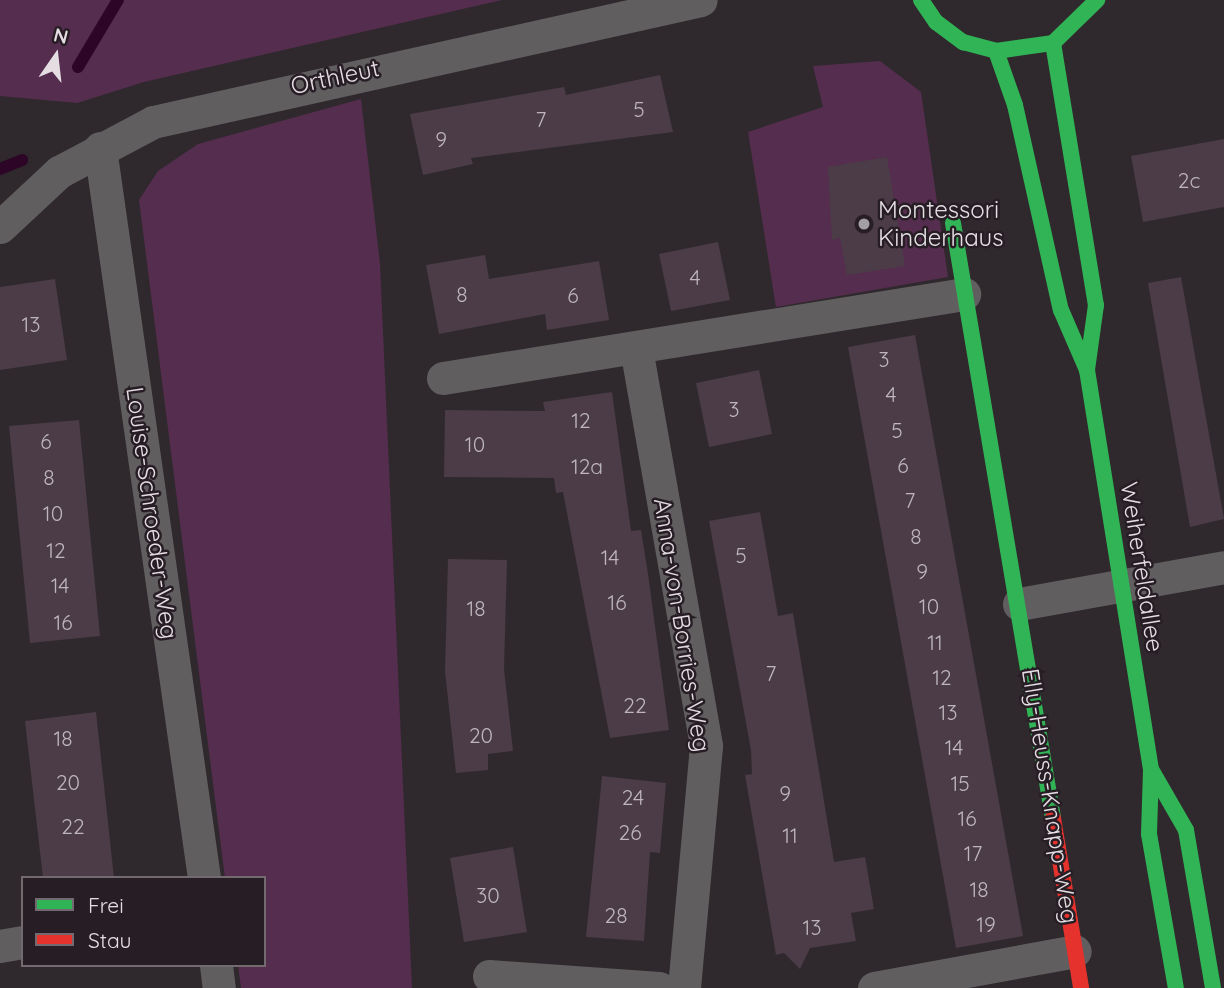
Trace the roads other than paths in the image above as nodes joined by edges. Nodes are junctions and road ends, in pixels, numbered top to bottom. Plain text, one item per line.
1 (701, 0) edge
2 (921, 0) edge
3 (1097, 0) edge
4 (1053, 43) junction
5 (996, 51) junction
6 (100, 148) junction
7 (953, 223) dead end
8 (0, 227) edge
9 (964, 294) junction
10 (636, 348) junction
11 (1087, 370) junction
12 (443, 378) dead end
13 (1224, 567) edge
14 (1122, 586) junction
15 (1019, 604) junction
16 (1151, 770) junction
17 (204, 876) edge
18 (21, 942) edge
19 (0, 946) edge
20 (1075, 951) junction
21 (216, 967) edge
22 (489, 976) dead end
23 (219, 988) edge
24 (659, 988) edge
25 (684, 988) edge
26 (874, 988) edge
27 (1081, 988) edge
28 (1177, 988) edge
29 (1213, 988) edge

1 - 6 street, Orthleut
2 - 5 main road
3 - 4 main road
4 - 5 main road
4 - 11 main road, Weiherfeldallee
5 - 11 main road, Weiherfeldallee
6 - 8 street, Orthleut
6 - 17 street, Louise-Schroeder-Weg
7 - 9 main road, Elly-Heuss-Knapp-Weg
9 - 10 street
9 - 15 main road, Elly-Heuss-Knapp-Weg
10 - 12 street
10 - 25 street, Anna-von-Borries-Weg
11 - 14 main road, Weiherfeldallee
13 - 14 street
14 - 15 street
14 - 16 main road, Weiherfeldallee
15 - 20 main road, Elly-Heuss-Knapp-Weg
16 - 28 main road, Weiherfeldallee
16 - 29 main road, Weiherfeldallee
18 - 19 street
20 - 26 street
20 - 27 main road, Elly-Heuss-Knapp-Weg
21 - 23 street
22 - 24 street

